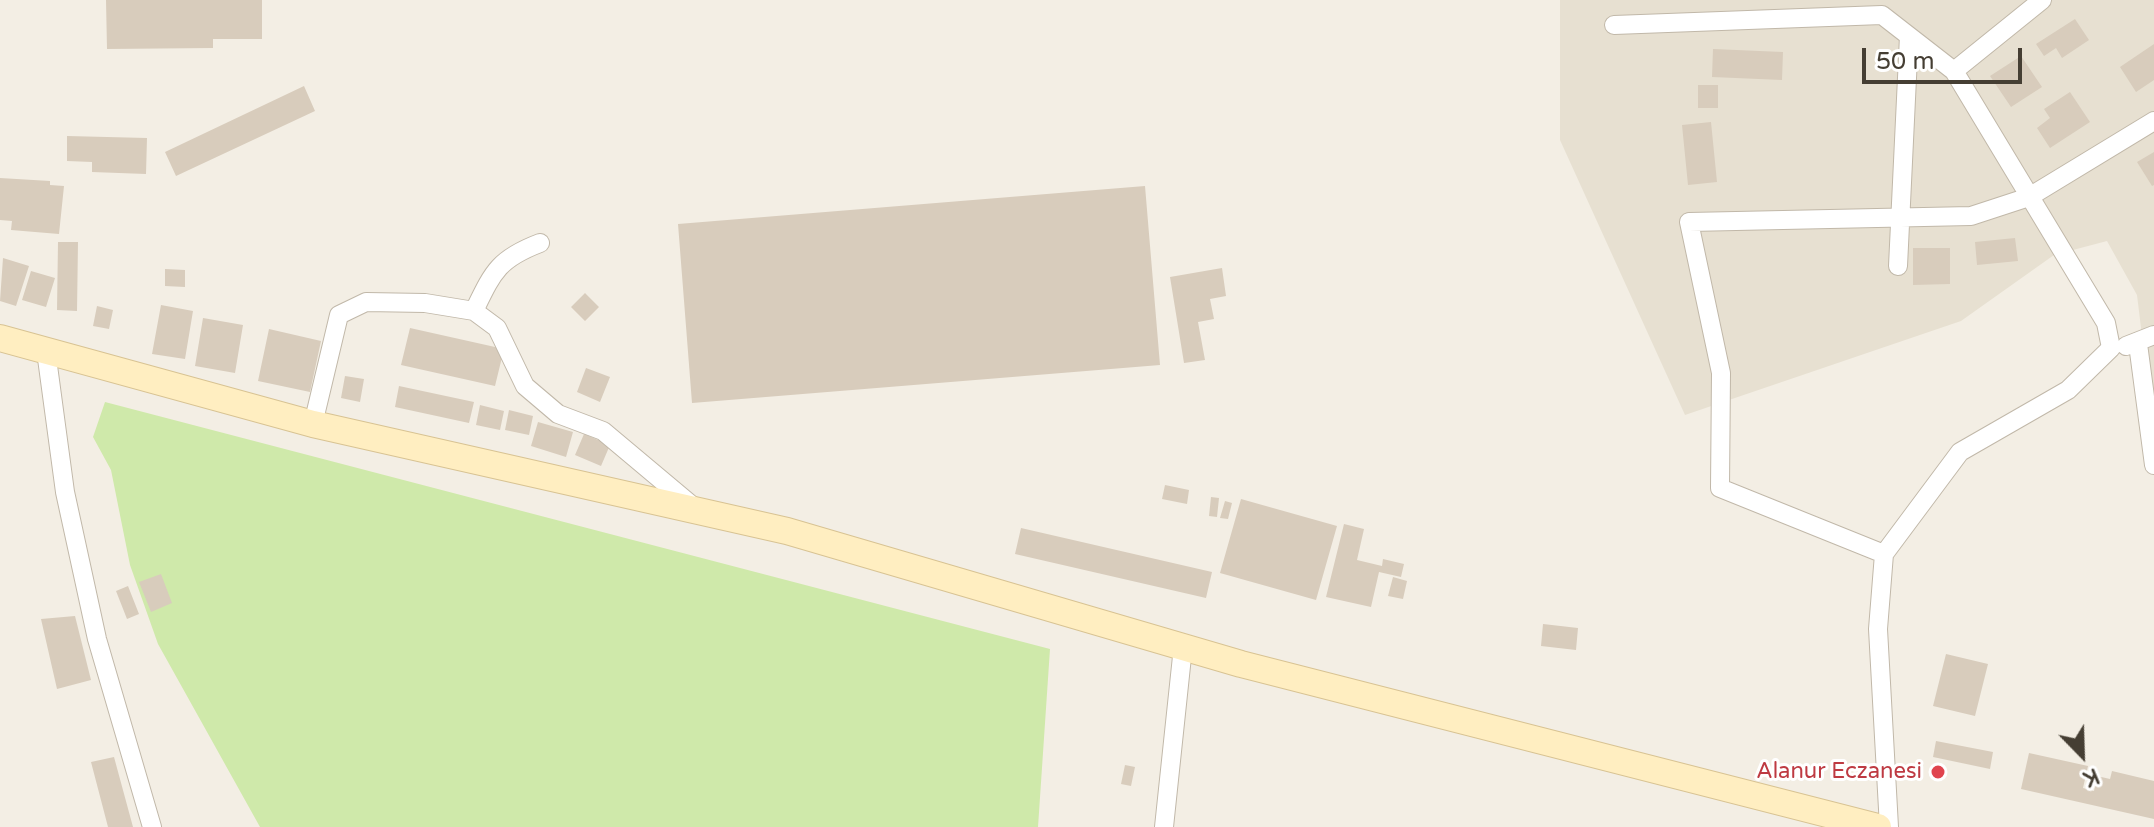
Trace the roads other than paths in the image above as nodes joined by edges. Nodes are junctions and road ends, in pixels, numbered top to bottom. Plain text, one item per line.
1 (2042, 0) edge
2 (1881, 8) edge
3 (1614, 25) dead end
4 (1909, 36) junction
5 (1954, 71) junction
6 (2154, 121) edge
7 (2029, 197) junction
8 (1900, 217) junction
9 (540, 243) dead end
10 (1898, 266) dead end
11 (474, 311) junction
12 (0, 338) edge
13 (2149, 343) edge
14 (2111, 348) junction
15 (46, 351) junction
16 (313, 424) junction
17 (2154, 465) edge
18 (701, 514) junction
19 (1884, 554) junction
20 (1183, 647) junction
21 (152, 827) edge
22 (1164, 827) edge
23 (1878, 827) edge
24 (1889, 827) edge

1 - 5 street
2 - 3 street
2 - 4 street
4 - 5 street
4 - 8 street
5 - 7 street
6 - 7 street
7 - 8 street
7 - 14 street
8 - 10 street
8 - 19 street
9 - 11 street
11 - 16 street
11 - 18 street
12 - 15 main road
13 - 14 street
13 - 17 street
14 - 19 street
15 - 16 main road
15 - 21 street
16 - 18 main road
18 - 20 main road
19 - 24 street
20 - 22 street
20 - 23 main road

